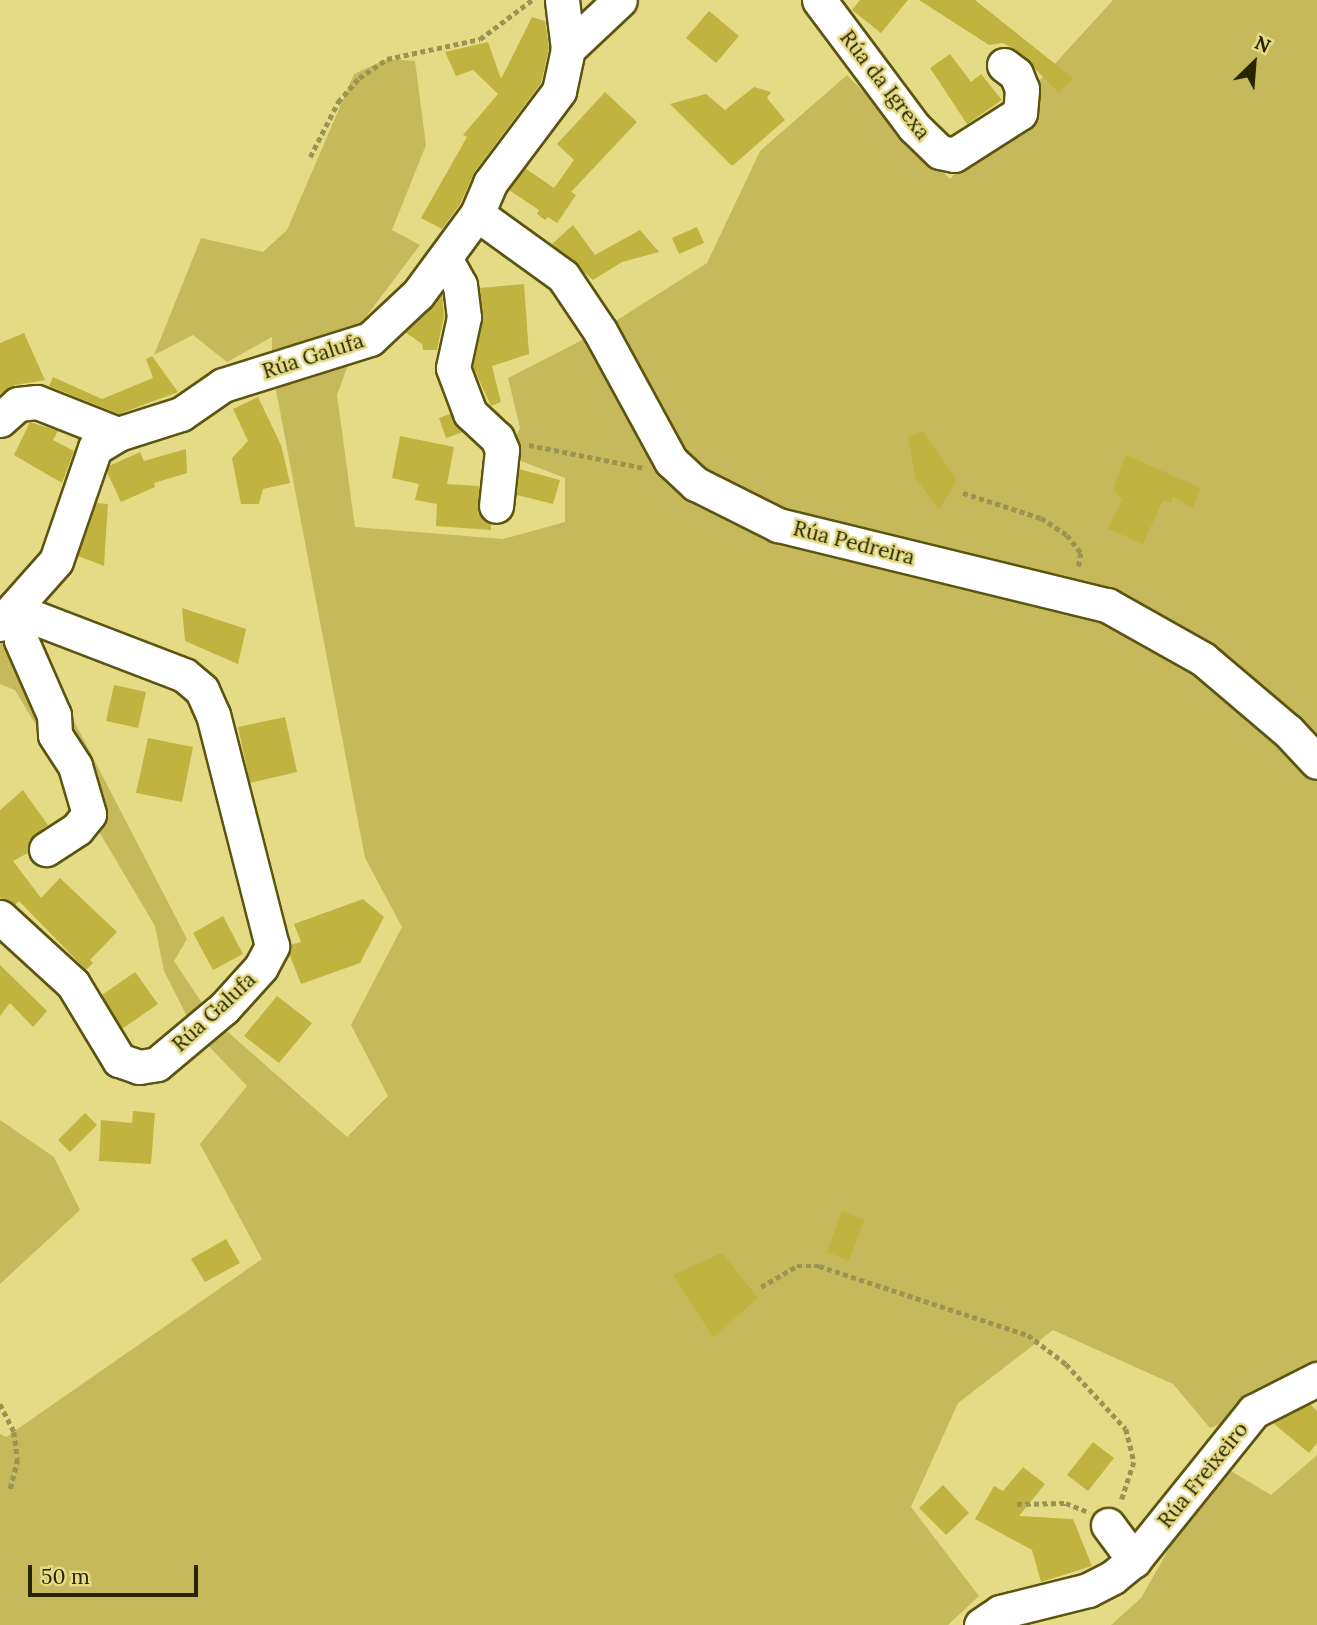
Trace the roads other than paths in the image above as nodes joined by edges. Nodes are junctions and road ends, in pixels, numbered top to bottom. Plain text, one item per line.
1 (562, 0) edge
2 (620, 0) edge
3 (819, 0) edge
4 (568, 48) junction
5 (1004, 65) dead end
6 (477, 214) junction
7 (446, 260) junction
8 (0, 420) edge
9 (118, 434) junction
10 (496, 506) dead end
11 (8, 618) edge
12 (1317, 762) edge
13 (46, 849) dead end
14 (0, 916) edge
15 (1317, 1379) edge
16 (1108, 1525) road end
17 (1134, 1560) junction
18 (981, 1625) edge

1 - 4 street, Rúa Galufa
2 - 4 street
3 - 5 street, Rúa da Igrexa
4 - 6 street, Rúa Galufa
6 - 7 street, Rúa Galufa
6 - 12 street, Rúa Pedreira
7 - 9 street, Rúa Galufa
7 - 10 street
8 - 9 street
9 - 11 street, Rúa Galufa
11 - 13 street
11 - 14 street, Rúa Galufa
15 - 17 street, Rúa Freixeiro
16 - 17 street
17 - 18 street, Rúa Freixeiro

